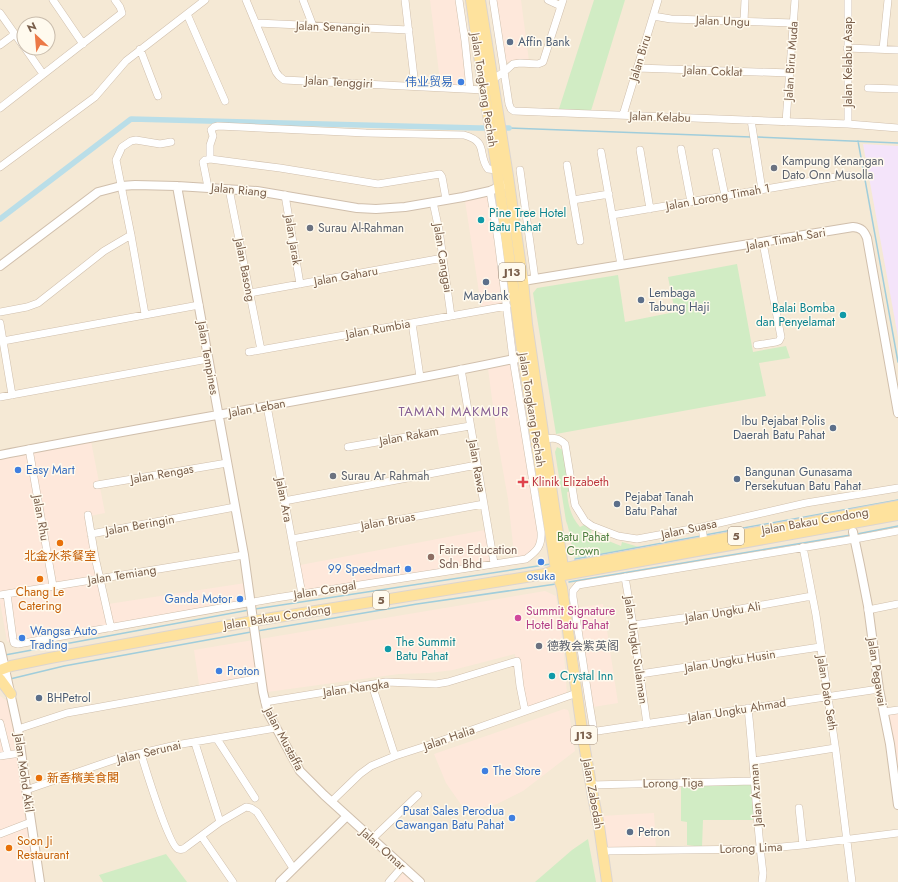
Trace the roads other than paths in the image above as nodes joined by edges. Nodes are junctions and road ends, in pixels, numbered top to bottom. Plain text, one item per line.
1 (53, 0) edge
2 (115, 0) edge
3 (205, 0) edge
4 (246, 0) edge
5 (304, 0) edge
6 (405, 0) edge
7 (459, 0) edge
8 (471, 0) edge
9 (480, 0) edge
10 (493, 0) edge
11 (548, 0) edge
12 (658, 0) edge
13 (745, 0) edge
14 (795, 0) edge
15 (848, 0) edge
16 (888, 0) edge
17 (562, 3) edge
18 (0, 13) edge
19 (187, 14) junction
20 (653, 16) junction
21 (744, 21) junction
22 (794, 23) junction
23 (257, 24) junction
24 (314, 26) junction
25 (409, 30) junction
26 (15, 34) joint
27 (83, 44) junction
28 (0, 45) edge
29 (847, 48) junction
30 (140, 49) junction
31 (883, 49) junction
32 (898, 50) edge
33 (30, 56) edge
34 (637, 68) junction
35 (504, 72) junction
36 (790, 73) junction
37 (43, 74) junction
38 (492, 79) junction
39 (415, 86) junction
40 (868, 88) dead end
41 (470, 89) junction
42 (898, 89) edge
43 (484, 90) junction
44 (158, 96) dead end
45 (225, 101) dead end
46 (0, 108) edge
47 (492, 111) junction
48 (623, 115) junction
49 (751, 120) junction
50 (786, 122) junction
51 (848, 124) junction
52 (898, 128) edge
53 (171, 142) dead end
54 (499, 149) junction
55 (680, 149) dead end
56 (640, 150) dead end
57 (601, 152) dead end
58 (716, 152) dead end
59 (210, 159) junction
60 (567, 165) dead end
61 (0, 167) edge
62 (497, 170) junction
63 (520, 170) dead end
64 (848, 175) dead end
65 (508, 176) junction
66 (121, 186) junction
67 (177, 186) junction
68 (208, 187) junction
69 (495, 189) junction
70 (229, 190) junction
71 (762, 190) junction
72 (609, 194) junction
73 (285, 195) junction
74 (725, 196) junction
75 (446, 199) junction
76 (573, 200) junction
77 (433, 202) junction
78 (691, 202) junction
79 (650, 209) junction
80 (612, 215) junction
81 (131, 234) junction
82 (580, 241) dead end
83 (763, 243) junction
84 (510, 257) junction
85 (443, 258) junction
86 (621, 265) junction
87 (0, 266) edge
88 (535, 279) junction
89 (523, 281) junction
90 (300, 284) junction
91 (250, 293) junction
92 (199, 305) junction
93 (512, 306) junction
94 (0, 312) edge
95 (145, 314) junction
96 (452, 316) junction
97 (527, 321) junction
98 (0, 322) edge
99 (412, 323) junction
100 (3, 341) junction
101 (757, 345) dead end
102 (260, 350) junction
103 (249, 352) dead end
104 (518, 358) junction
105 (208, 359) junction
106 (461, 370) junction
107 (420, 377) junction
108 (12, 395) junction
109 (0, 397) edge
110 (267, 406) junction
111 (898, 413) edge
112 (218, 415) junction
113 (470, 426) junction
114 (544, 439) junction
115 (348, 447) dead end
116 (29, 449) junction
117 (0, 455) edge
118 (227, 463) junction
119 (477, 465) junction
120 (97, 485) dead end
121 (898, 488) edge
122 (284, 501) junction
123 (484, 504) junction
124 (898, 506) edge
125 (235, 507) junction
126 (88, 515) dead end
127 (898, 515) edge
128 (555, 517) junction
129 (871, 520) junction
130 (838, 526) junction
131 (898, 531) edge
132 (91, 534) junction
133 (703, 534) junction
134 (854, 535) junction
135 (292, 539) junction
136 (803, 547) junction
137 (244, 555) junction
138 (494, 564) junction
139 (575, 566) junction
140 (560, 572) junction
141 (624, 577) junction
142 (100, 578) junction
143 (53, 586) junction
144 (562, 588) joint
145 (3, 594) edge
146 (302, 594) junction
147 (812, 596) junction
148 (898, 604) edge
149 (868, 610) junction
150 (253, 619) junction
151 (633, 625) junction
152 (111, 628) junction
153 (820, 647) junction
154 (2, 662) edge
155 (640, 674) junction
156 (261, 678) junction
157 (372, 685) junction
158 (879, 689) junction
159 (577, 693) junction
160 (11, 694) joint
161 (827, 696) junction
162 (265, 702) junction
163 (748, 708) junction
164 (898, 710) edge
165 (525, 711) junction
166 (884, 712) junction
167 (0, 723) edge
168 (647, 724) junction
169 (276, 728) junction
170 (18, 729) junction
171 (594, 732) junction
172 (584, 734) junction
173 (217, 739) junction
174 (195, 743) junction
175 (835, 748) junction
176 (21, 754) junction
177 (141, 754) junction
178 (8, 755) junction
179 (894, 755) edge
180 (0, 756) edge
181 (395, 756) junction
182 (754, 761) junction
183 (754, 781) junction
184 (591, 785) junction
185 (26, 790) junction
186 (418, 795) dead end
187 (255, 798) dead end
188 (332, 801) junction
189 (898, 805) edge
190 (799, 808) dead end
191 (347, 816) junction
192 (31, 822) junction
193 (220, 822) junction
194 (898, 833) edge
195 (0, 834) edge
196 (202, 837) junction
197 (372, 839) junction
198 (848, 840) junction
199 (803, 845) junction
200 (760, 849) junction
201 (603, 851) junction
202 (402, 866) junction
203 (293, 868) junction
204 (40, 882) edge
205 (233, 882) edge
206 (280, 882) edge
207 (388, 882) edge
208 (420, 882) edge
209 (607, 882) edge
210 (762, 882) edge
211 (852, 882) edge

1 - 27 street
2 - 27 street
3 - 19 street
4 - 23 street, Jalan Tenggiri
5 - 24 street
6 - 25 street
7 - 41 street
8 - 43 main road, Jalan Tongkang Pechah / J13
9 - 38 main road, Jalan Tongkang Pechah / J13
10 - 35 street
11 - 17 street
12 - 20 street, Jalan Biru
13 - 21 street
14 - 22 street, Jalan Biru Muda
15 - 29 street, Jalan Kelabu Asap
16 - 31 street
17 - 35 street
18 - 26 street
19 - 30 street
19 - 45 street
20 - 21 street, Jalan Ungu
20 - 34 street, Jalan Biru
21 - 22 street, Jalan Ungu
22 - 36 street, Jalan Biru Muda
23 - 24 street, Jalan Senangin
23 - 39 street, Jalan Tenggiri
24 - 25 street, Jalan Senangin
25 - 39 street
26 - 28 street
27 - 37 street
29 - 31 street
29 - 51 street, Jalan Kelabu Asap
30 - 44 street
30 - 61 street
31 - 32 street
33 - 37 street
34 - 36 street, Jalan Coklat
34 - 48 street, Jalan Biru
35 - 38 street
35 - 48 street, Jalan Kelabu
36 - 50 street, Jalan Biru Muda
37 - 46 street
38 - 47 main road, Jalan Tongkang Pechah / J13
39 - 41 street, Jalan Tenggiri
40 - 42 street
41 - 43 street, Jalan Tenggiri
43 - 47 main road, Jalan Tongkang Pechah / J13
47 - 54 main road, Jalan Tongkang Pechah / J13
48 - 49 street, Jalan Kelabu
49 - 50 street, Jalan Kelabu
49 - 71 street
50 - 51 street, Jalan Kelabu
51 - 52 street, Jalan Kelabu
53 - 66 street
54 - 62 main road, Jalan Tongkang Pechah / J13
54 - 65 main road, Jalan Tongkang Pechah / J13
55 - 78 street
56 - 79 street
57 - 72 street
58 - 74 street
59 - 62 street
59 - 68 street
59 - 75 street
60 - 76 street
62 - 69 main road, Jalan Tongkang Pechah / J13
63 - 88 street
64 - 71 street, Jalan Lorong Timah 1
65 - 69 street
65 - 89 main road, Jalan Tongkang Pechah / J13
66 - 67 street, Jalan Riang
66 - 81 street
66 - 87 street, Jalan Riang
67 - 68 street, Jalan Riang
67 - 92 street, Jalan Tempines
68 - 70 street, Jalan Riang
69 - 75 street, Jalan Riang
69 - 84 main road, Jalan Tongkang Pechah / J13
69 - 93 street
70 - 73 street, Jalan Riang
70 - 91 street, Jalan Basong
71 - 74 street, Jalan Lorong Timah 1
72 - 76 street
72 - 80 street
73 - 77 street, Jalan Riang
73 - 90 street, Jalan Jarak
74 - 78 street, Jalan Lorong Timah 1
75 - 77 street, Jalan Riang
76 - 82 street
77 - 85 street, Jalan Canggai
78 - 79 street, Jalan Lorong Timah 1
79 - 80 street, Jalan Lorong Timah 1
80 - 86 street
81 - 94 street
81 - 95 street
83 - 86 street, Jalan Timah Sari
83 - 101 street
83 - 111 street, Jalan Timah Sari
84 - 89 main road
84 - 93 main road, Jalan Tongkang Pechah / J13
85 - 90 street, Jalan Gaharu
85 - 96 street, Jalan Canggai
86 - 88 street, Jalan Timah Sari
88 - 89 street, Jalan Timah Sari
89 - 93 main road
89 - 97 main road, Jalan Tongkang Pechah / J13
90 - 91 street, Jalan Gaharu
91 - 102 street, Jalan Basong
92 - 95 street
92 - 105 street, Jalan Tempines
93 - 96 street, Jalan Rumbia
93 - 104 main road, Jalan Tongkang Pechah / J13
95 - 100 street
96 - 99 street, Jalan Rumbia
97 - 104 main road
97 - 114 main road, Jalan Tongkang Pechah / J13
98 - 100 street
99 - 102 street, Jalan Rumbia
99 - 107 street
100 - 108 street
102 - 103 street, Jalan Rumbia
104 - 106 street, Jalan Leban
104 - 138 street, Jalan Cengal
104 - 140 main road, Jalan Tongkang Pechah / J13
105 - 108 street
105 - 112 street, Jalan Tempines
106 - 107 street, Jalan Leban
106 - 113 street, Jalan Rawa
107 - 110 street, Jalan Leban
108 - 109 street
110 - 112 street, Jalan Leban
110 - 122 street, Jalan Ara
112 - 116 street, Jalan Leban
112 - 118 street, Jalan Tempines
113 - 115 street, Jalan Rakam
113 - 119 street, Jalan Rawa
114 - 128 main road, Jalan Tongkang Pechah / J13
114 - 133 street, Jalan Suasa
116 - 117 street, Jalan Leban
116 - 143 street, Jalan Rhu
118 - 120 street, Jalan Rengas
118 - 125 street, Jalan Tempines
119 - 122 street
119 - 123 street, Jalan Rawa
121 - 133 street, Jalan Suasa
122 - 135 street, Jalan Ara
123 - 135 street, Jalan Bruas
123 - 138 street, Jalan Rawa
124 - 133 main road, Jalan Bakau Condong / 5
125 - 132 street, Jalan Beringin
125 - 137 street, Jalan Tempines
126 - 132 street
127 - 129 main road, Jalan Bakau Condong / 5
128 - 139 main road
128 - 140 main road, Jalan Tongkang Pechah / J13
129 - 130 main road, Jalan Bakau Condong / 5
129 - 134 street
130 - 134 street
130 - 140 main road, Jalan Bakau Condong / 5
131 - 134 street
132 - 142 street, Jalan Beringin
133 - 139 main road, Jalan Bakau Condong / 5
134 - 136 street
134 - 149 street, Jalan Pegawai
135 - 146 street, Jalan Ara
136 - 141 street
136 - 147 street, Jalan Dato Seth
137 - 142 street, Jalan Temiang
137 - 150 street, Jalan Mustaffa
138 - 146 street, Jalan Cengal
139 - 140 main road, Jalan Bakau Condong / 5
140 - 144 main road, Jalan Tongkang Pechah / J13
140 - 150 main road, Jalan Bakau Condong / 5
141 - 151 street, Jalan Ungku Sulaiman
141 - 171 street
142 - 143 street, Jalan Temiang
142 - 152 street, Jalan Beringin
143 - 145 street, Jalan Temiang
144 - 159 main road, Jalan Zabedah / J13
145 - 152 street, Jalan Cengal
146 - 150 street, Jalan Cengal
147 - 151 street, Jalan Ungku Ali
147 - 153 street, Jalan Dato Seth
148 - 149 street
149 - 158 street, Jalan Pegawai
150 - 152 street, Jalan Cengal
150 - 154 main road, Jalan Bakau Condong / 5
150 - 156 street, Jalan Mustaffa
151 - 155 street, Jalan Ungku Sulaiman
153 - 155 street, Jalan Ungku Husin
153 - 161 street, Jalan Dato Seth
154 - 160 main road
155 - 168 street, Jalan Ungku Sulaiman
156 - 162 street, Jalan Mustaffa
156 - 170 street
157 - 162 street, Jalan Nangka
157 - 165 street, Jalan Nangka
157 - 181 street
158 - 161 street, Jalan Ungku Ahmad
158 - 166 street, Jalan Pegawai
159 - 165 street, Jalan Halia
159 - 172 main road, Jalan Zabedah / J13
160 - 170 street, Jalan Mohd Akil
161 - 163 street, Jalan Ungku Ahmad
161 - 175 street, Jalan Dato Seth
162 - 169 street, Jalan Mustaffa
163 - 168 street, Jalan Ungku Ahmad
163 - 182 street, Jalan Azman
164 - 166 street
165 - 181 street, Jalan Halia
166 - 179 street, Jalan Pegawai
167 - 178 street
168 - 171 street, Jalan Ungku Ahmad
169 - 173 street, Jalan Serunai
169 - 188 street, Jalan Mustaffa
170 - 176 street, Jalan Mohd Akil
171 - 172 street, Jalan Ungku Ahmad
172 - 184 main road, Jalan Zabedah / J13
173 - 174 street, Jalan Serunai
173 - 187 street
174 - 177 street, Jalan Serunai
174 - 193 street
175 - 182 street
175 - 198 street, Jalan Dato Seth
176 - 178 street
176 - 185 street, Jalan Mohd Akil
177 - 185 street, Jalan Serunai
177 - 196 street
178 - 180 street
179 - 189 street, Jalan Pegawai
181 - 188 street, Jalan Halia
182 - 183 street, Jalan Azman
183 - 184 street, Lorong Tiga
183 - 200 street, Jalan Azman
184 - 201 main road, Jalan Zabedah / J13
185 - 192 street, Jalan Mohd Akil
186 - 197 street
188 - 191 street, Jalan Mustaffa
190 - 199 street
191 - 197 street, Jalan Omar
191 - 203 street
192 - 195 street
192 - 204 street, Jalan Mohd Akil
193 - 196 street
193 - 203 street
194 - 198 street, Lorong Lima
196 - 205 street
197 - 202 street, Jalan Omar
198 - 199 street, Lorong Lima
198 - 211 street, Jalan Dato Seth
199 - 200 street, Lorong Lima
200 - 201 street, Lorong Lima
200 - 210 street, Jalan Azman
201 - 209 main road, Jalan Zabedah / J13
202 - 207 street
202 - 208 street, Jalan Omar
203 - 206 street

